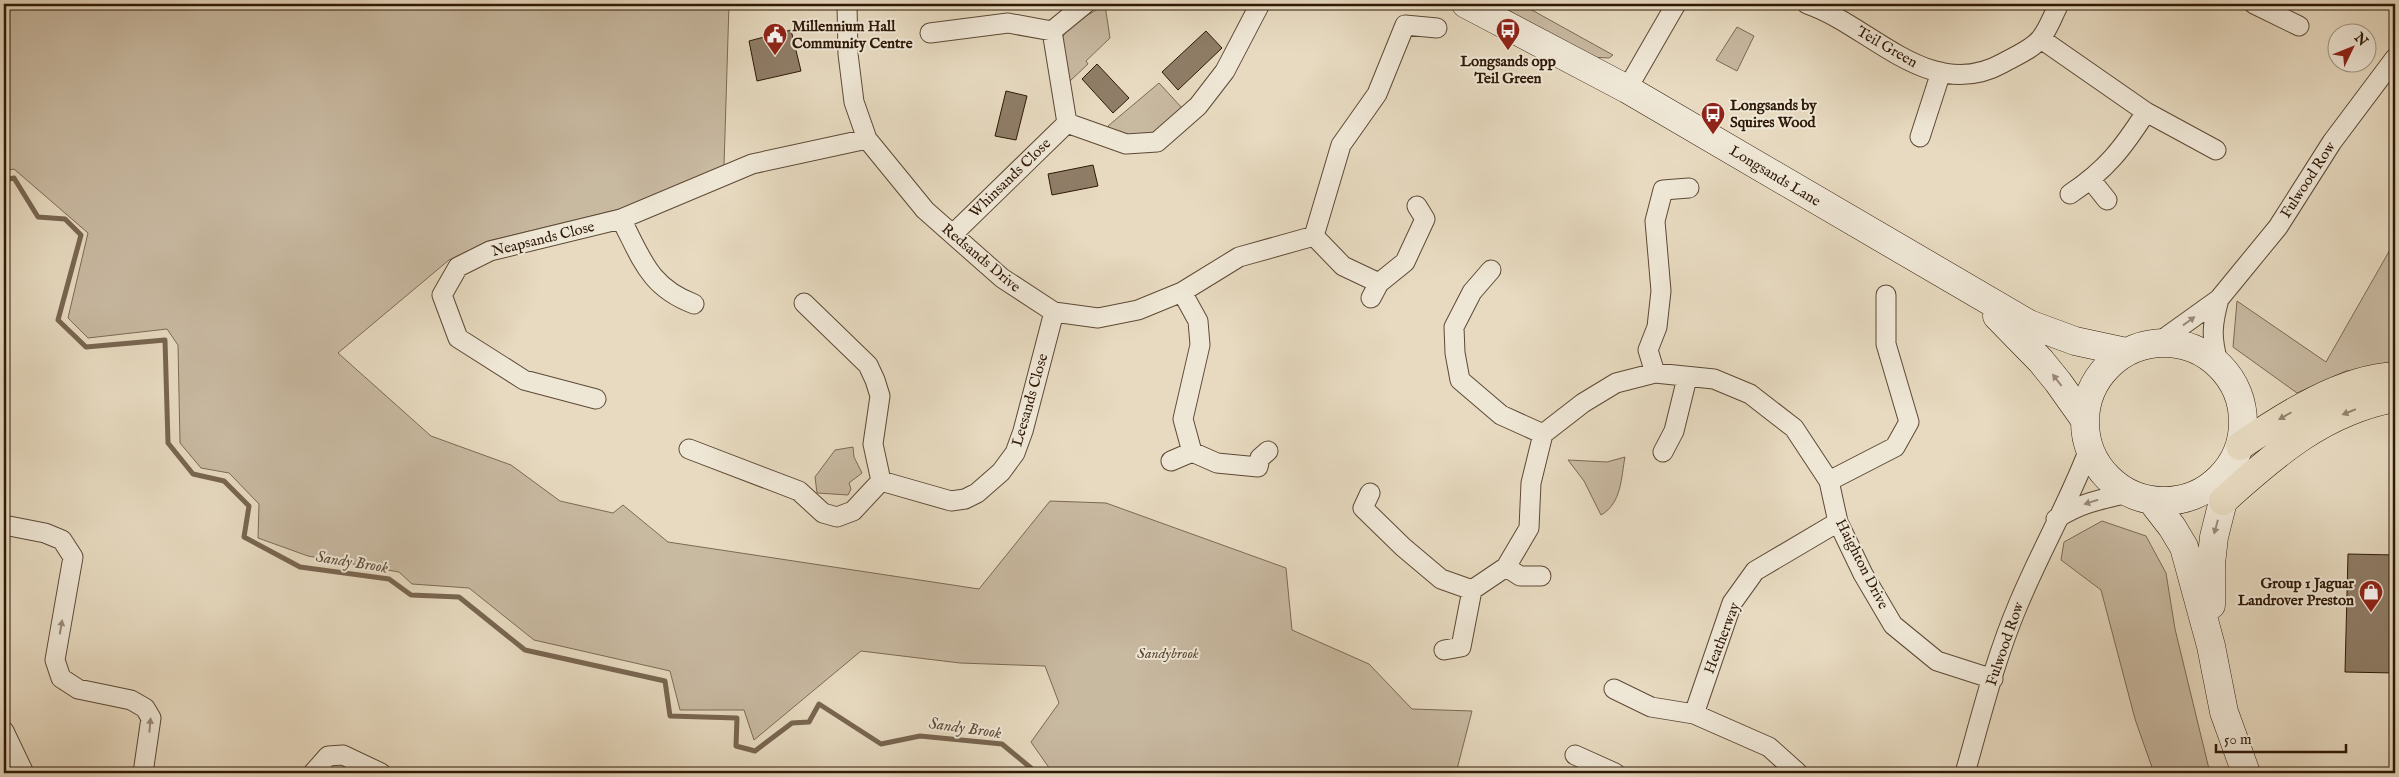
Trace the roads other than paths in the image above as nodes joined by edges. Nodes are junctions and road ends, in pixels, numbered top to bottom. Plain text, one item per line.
1 (847, 4) edge
2 (1085, 4) edge
3 (1260, 4) edge
4 (1466, 4) edge
5 (1676, 4) edge
6 (1807, 4) edge
7 (2059, 4) edge
8 (2254, 4) edge
9 (2299, 26) dead end
10 (1438, 28) dead end
11 (1052, 31) junction
12 (930, 33) dead end
13 (2041, 39) junction
14 (2395, 58) edge
15 (1941, 72) junction
16 (1627, 89) junction
17 (2146, 112) junction
18 (1067, 123) junction
19 (1920, 136) dead end
20 (867, 139) junction
21 (2216, 150) dead end
22 (2091, 180) junction
23 (1689, 188) dead end
24 (2070, 194) dead end
25 (2107, 200) dead end
26 (1417, 206) dead end
27 (621, 219) junction
28 (953, 234) junction
29 (1314, 236) junction
30 (1491, 270) dead end
31 (1182, 292) junction
32 (1886, 295) dead end
33 (1976, 295) junction
34 (2218, 299) junction
35 (804, 303) dead end
36 (694, 304) dead end
37 (1054, 312) junction
38 (2159, 342) junction
39 (2126, 352) junction
40 (2218, 362) junction
41 (1655, 372) junction
42 (2395, 376) edge
43 (1687, 378) junction
44 (596, 398) dead end
45 (2395, 398) edge
46 (2085, 420) junction
47 (1543, 434) junction
48 (689, 449) dead end
49 (2089, 449) junction
50 (1268, 451) dead end
51 (1192, 452) junction
52 (1663, 452) dead end
53 (2237, 454) junction
54 (1171, 460) dead end
55 (881, 481) junction
56 (1829, 482) junction
57 (1370, 493) dead end
58 (2140, 497) junction
59 (2223, 501) junction
60 (2056, 519) junction
61 (1838, 522) junction
62 (4, 525) edge
63 (1506, 567) junction
64 (1541, 576) dead end
65 (1472, 590) junction
66 (2210, 646) junction
67 (1444, 650) dead end
68 (1993, 678) junction
69 (1614, 689) dead end
70 (1694, 714) junction
71 (4, 731) edge
72 (1574, 755) dead end
73 (24, 773) edge
74 (143, 773) edge
75 (313, 773) edge
76 (381, 773) edge
77 (1615, 773) edge
78 (1798, 773) edge
79 (1965, 773) edge
80 (2246, 773) edge

1 - 20 street, Redsands Drive
2 - 11 street
3 - 18 street
4 - 16 main road, Longsands Lane
5 - 16 street
6 - 15 street, Teil Green
7 - 13 street
8 - 9 street
10 - 29 street
11 - 12 street
11 - 18 street
13 - 15 street, Teil Green
13 - 17 street
14 - 34 street, Fulwood Row
15 - 19 street
16 - 33 main road, Longsands Lane
17 - 21 street
17 - 22 street
18 - 28 street, Whinsands Close
20 - 27 street, Neapsands Close
20 - 28 street, Redsands Drive
22 - 24 street
22 - 25 street
23 - 41 street
26 - 29 street
27 - 36 street
27 - 44 street, Neapsands Close
28 - 37 street, Redsands Drive
29 - 31 street, Redsands Drive
30 - 47 street
31 - 37 street, Redsands Drive
31 - 51 street
32 - 56 street
33 - 39 main road
46 -> 33 main road
38 -> 34 street, Fulwood Row
34 - 40 street, Fulwood Row
35 - 55 street
37 - 55 street, Leesands Close
38 - 39 main road
38 - 40 main road
39 - 46 main road
40 - 53 main road
41 - 43 street, Haighton Drive
41 - 47 street, Haighton Drive
42 -> 53 highway
43 - 52 street
43 - 56 street, Haighton Drive
45 -> 59 highway
46 - 49 main road
47 - 63 street
48 - 55 street
49 - 58 main road
49 - 60 street, Fulwood Row
50 - 51 street
51 - 54 street
53 - 58 main road
53 - 59 main road
56 - 61 street, Haighton Drive
57 - 65 street
58 -> 60 street
58 - 66 main road
59 -> 66 main road
60 - 68 street, Fulwood Row
61 - 68 street, Haighton Drive
61 - 70 street, Heatherway
74 -> 62 street
63 - 64 street
63 - 65 street
65 - 67 street
66 - 80 main road
68 - 79 street, Fulwood Row
69 - 70 street
70 - 78 street
71 - 73 street
72 - 77 street
75 - 76 street

